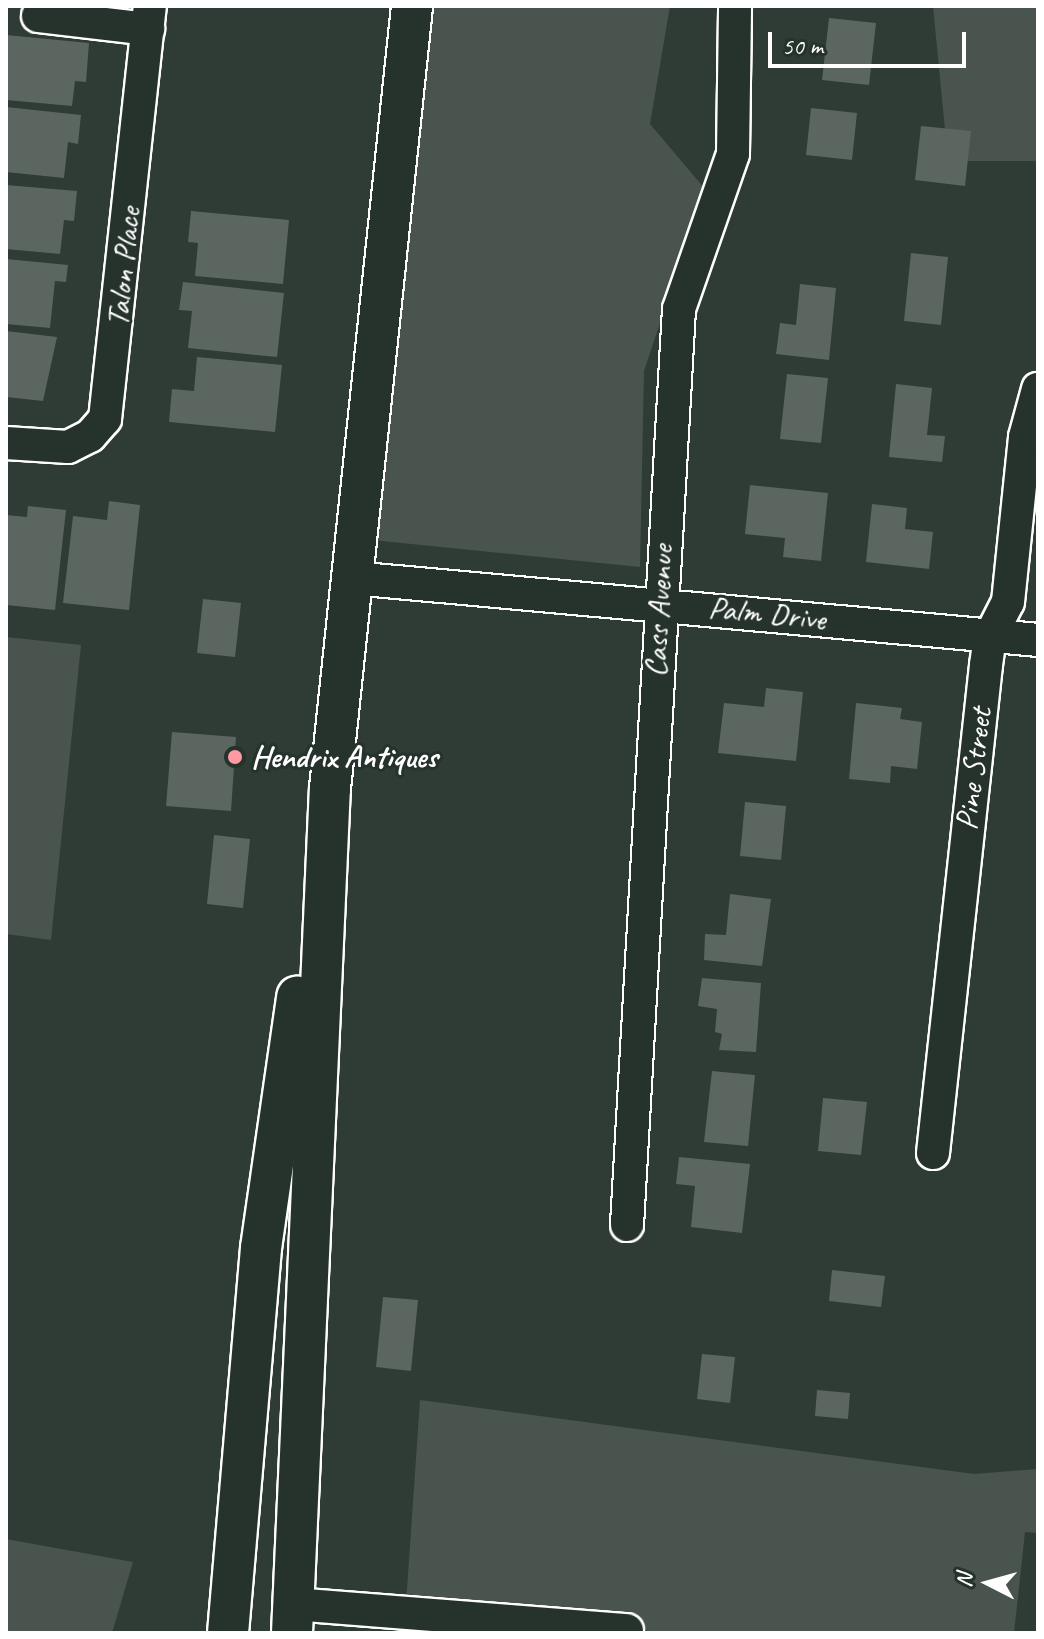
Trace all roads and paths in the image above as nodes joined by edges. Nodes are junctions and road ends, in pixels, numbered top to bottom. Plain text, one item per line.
1 (412, 6) edge
2 (735, 6) edge
3 (38, 16) dead end
4 (149, 18) edge
5 (1038, 389) edge
6 (6, 443) edge
7 (352, 578) junction
8 (659, 604) junction
9 (990, 637) junction
10 (1038, 640) edge
11 (330, 788) junction
12 (933, 1153) dead end
13 (627, 1225) dead end
14 (292, 1619) edge
15 (476, 1626) edge
16 (627, 1630) dead end
17 (228, 1633) edge

1 - 7 main road
2 - 8 street, Cass Avenue
3 - 4 street
4 - 6 street, Talon Place
5 - 9 street, Pine Street
7 - 8 street, Palm Drive
7 - 11 main road
8 - 9 street, Palm Drive
8 - 13 street, Cass Avenue
9 - 10 street, Palm Drive
9 - 12 street, Pine Street
11 - 14 main road
11 - 17 main road
14 - 15 street
15 - 16 street

